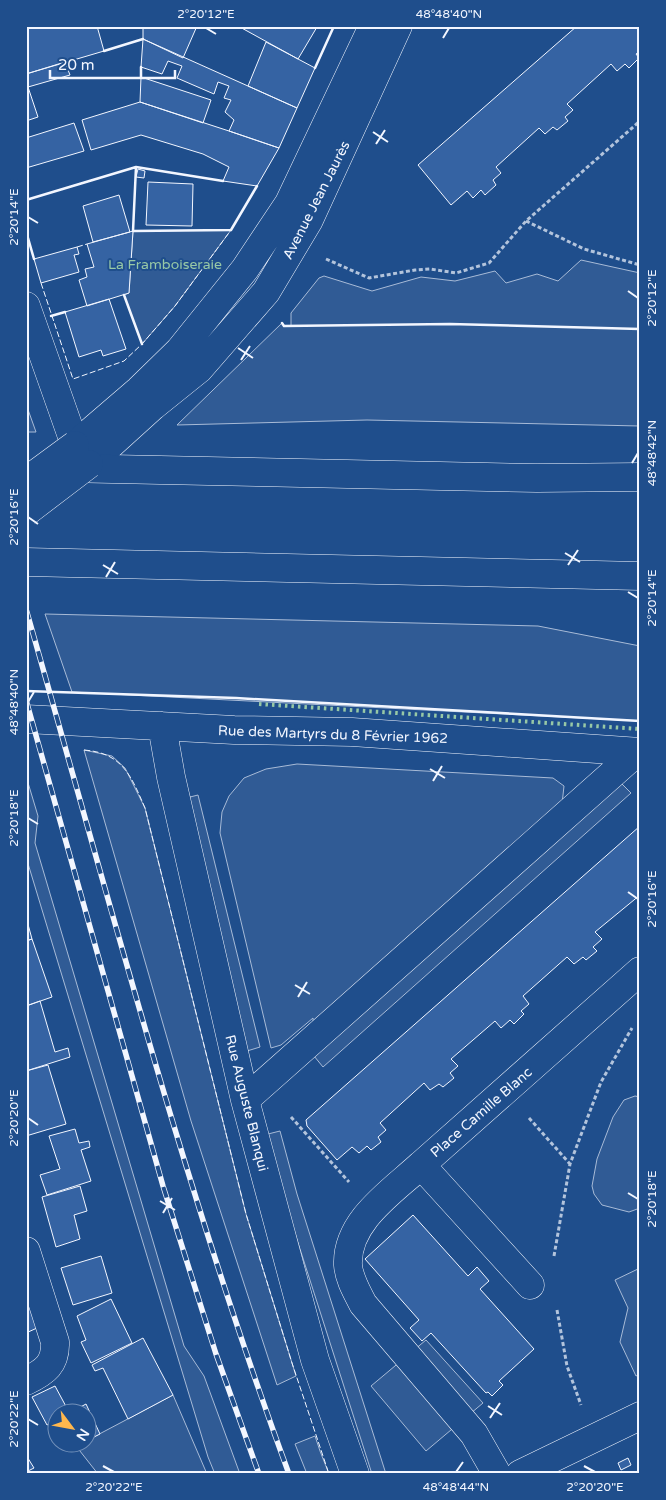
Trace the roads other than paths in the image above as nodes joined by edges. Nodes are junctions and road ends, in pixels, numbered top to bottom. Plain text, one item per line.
1 (373, 26) edge
2 (398, 26) edge
3 (28, 312) edge
4 (76, 444) junction
5 (26, 468) edge
6 (640, 477) edge
7 (537, 478) junction
8 (26, 481) edge
9 (640, 490) edge
10 (26, 512) edge
11 (26, 562) edge
12 (640, 576) edge
13 (26, 719) edge
14 (162, 726) junction
15 (638, 752) edge
16 (640, 971) edge
17 (245, 1100) junction
18 (421, 1165) junction
19 (26, 1250) edge
20 (530, 1285) dead end
21 (26, 1381) edge
22 (640, 1416) edge
23 (355, 1474) edge
24 (497, 1474) edge
25 (520, 1474) edge

1 - 4 main road, Avenue Jean Jaurès
2 - 10 main road, Avenue Jean Jaurès, bridge
3 - 4 main road
4 - 8 main road, Avenue Jean Jaurès, bridge
5 - 7 main road
6 - 7 main road
7 - 9 main road
11 - 12 main road
13 - 14 main road, Rue des Martyrs du 8 Février 1962
14 - 15 main road, Rue des Martyrs du 8 Février 1962
14 - 17 main road, Rue Auguste Blanqui
15 - 17 main road
16 - 18 main road, Place Camille Blanc
17 - 23 main road, Rue Auguste Blanqui
18 - 20 main road, Place Camille Blanc
18 - 24 main road
19 - 21 main road
22 - 25 main road

